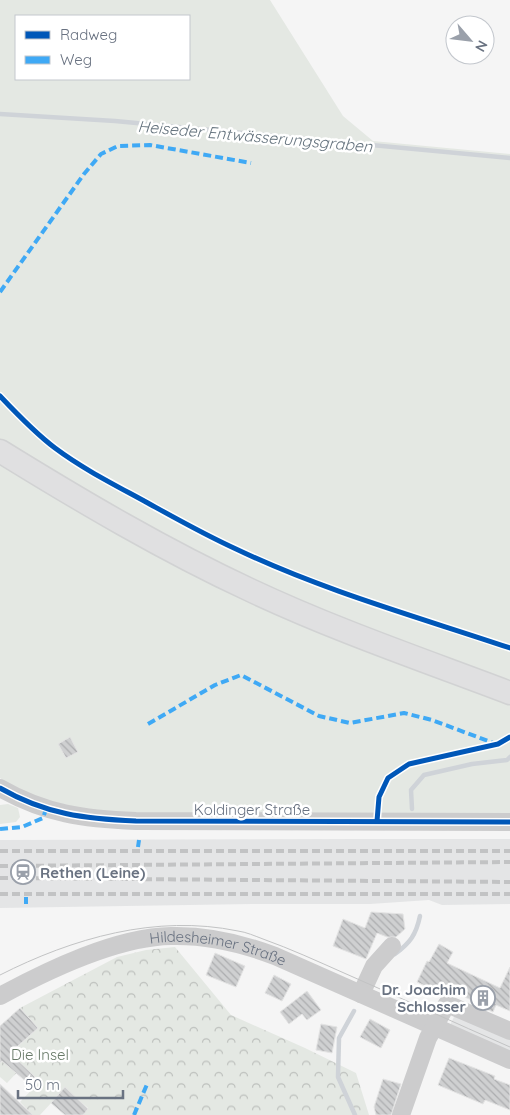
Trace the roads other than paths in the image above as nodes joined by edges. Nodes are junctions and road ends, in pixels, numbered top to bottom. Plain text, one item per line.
1 (0, 451) edge
2 (510, 694) edge
3 (0, 788) edge
4 (510, 822) edge
5 (392, 946) dead end
6 (361, 994) junction
7 (0, 996) edge
8 (433, 1027) junction
9 (510, 1031) edge
10 (510, 1060) edge
11 (402, 1115) edge

1 - 2 main road
3 - 4 street, Koldinger Straße
5 - 6 street
6 - 7 street, Hildesheimer Straße
6 - 8 street, Hildesheimer Straße
8 - 9 street
8 - 10 street, Hildesheimer Straße
8 - 11 street

